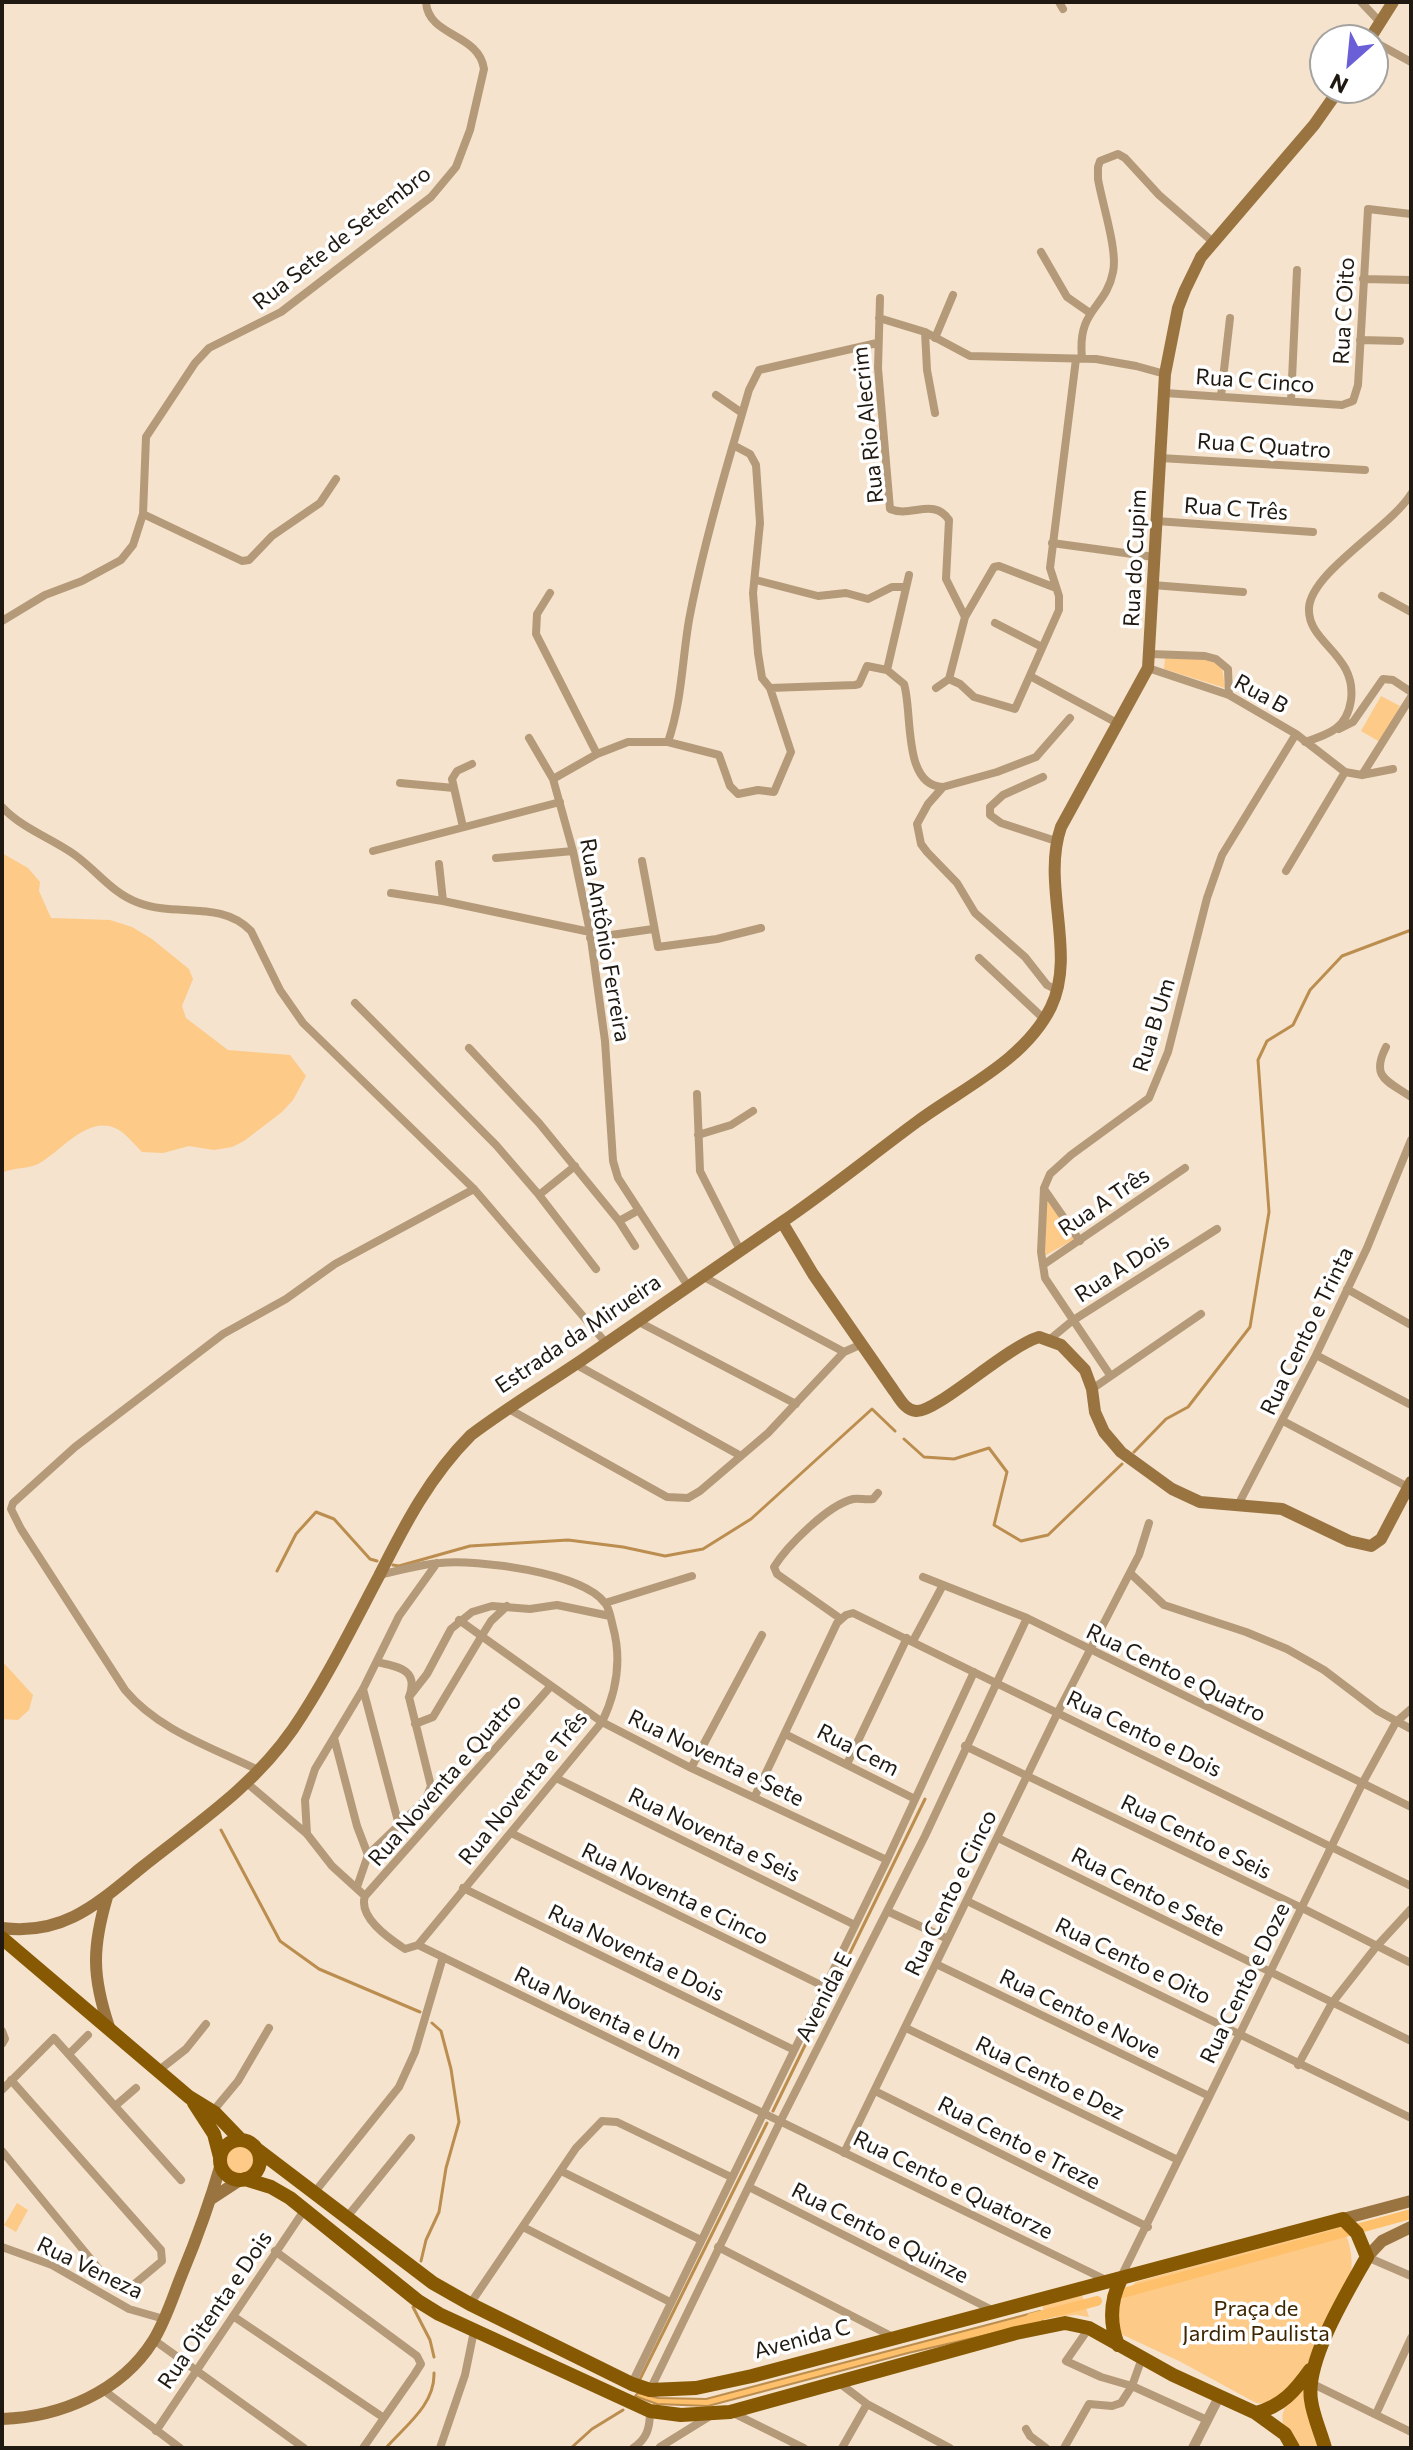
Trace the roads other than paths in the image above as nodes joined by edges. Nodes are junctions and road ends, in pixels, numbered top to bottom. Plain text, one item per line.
1 (426, 2) edge
2 (1361, 2) edge
3 (1393, 2) edge
4 (1380, 22) joint
5 (1389, 50) edge
6 (1411, 62) edge
7 (1329, 104) edge
8 (1411, 214) edge
9 (1213, 242) junction
10 (1041, 252) dead end
11 (1297, 270) dead end
12 (1363, 279) junction
13 (1411, 280) edge
14 (953, 295) dead end
15 (880, 298) dead end
16 (1090, 313) junction
17 (879, 318) junction
18 (1230, 318) dead end
19 (925, 332) junction
20 (935, 338) junction
21 (1360, 340) junction
22 (1400, 341) dead end
23 (877, 343) junction
24 (1079, 358) junction
25 (1165, 374) junction
26 (1165, 393) junction
27 (716, 395) dead end
28 (1221, 396) junction
29 (1291, 401) junction
30 (1342, 405) joint
31 (742, 413) junction
32 (935, 413) dead end
33 (733, 445) junction
34 (1160, 458) junction
35 (1365, 470) dead end
36 (336, 479) dead end
37 (1411, 494) edge
38 (143, 514) junction
39 (1156, 521) junction
40 (1313, 532) dead end
41 (1052, 543) junction
42 (1154, 557) junction
43 (756, 580) junction
44 (1152, 585) junction
45 (1056, 588) junction
46 (1243, 592) dead end
47 (550, 593) dead end
48 (1382, 596) dead end
49 (1411, 612) edge
50 (965, 617) junction
51 (2, 621) edge
52 (995, 623) dead end
53 (1042, 647) junction
54 (1150, 654) junction
55 (1148, 668) junction
56 (887, 670) junction
57 (1030, 676) junction
58 (949, 679) junction
59 (770, 688) junction
60 (936, 688) dead end
61 (1229, 695) junction
62 (1411, 695) edge
63 (1070, 718) dead end
64 (1119, 724) junction
65 (1339, 729) junction
66 (1296, 734) junction
67 (529, 738) dead end
68 (668, 742) junction
69 (1305, 742) junction
70 (597, 754) junction
71 (472, 764) dead end
72 (1393, 769) dead end
73 (1345, 772) junction
74 (1362, 775) junction
75 (1043, 777) dead end
76 (553, 779) junction
77 (400, 783) dead end
78 (943, 787) junction
79 (454, 788) junction
80 (560, 802) junction
81 (2, 807) edge
82 (463, 827) junction
83 (1056, 843) junction
84 (373, 851) dead end
85 (573, 851) junction
86 (496, 858) dead end
87 (642, 861) dead end
88 (439, 864) dead end
89 (1286, 871) dead end
90 (391, 893) dead end
91 (443, 901) junction
92 (761, 928) dead end
93 (653, 929) junction
94 (590, 935) junction
95 (979, 958) dead end
96 (1057, 990) junction
97 (355, 1003) dead end
98 (1043, 1018) junction
99 (1386, 1047) dead end
100 (469, 1048) dead end
101 (697, 1094) dead end
102 (1411, 1097) edge
103 (753, 1111) dead end
104 (698, 1135) junction
105 (1411, 1140) edge
106 (1411, 1164) edge
107 (575, 1166) junction
108 (1185, 1168) dead end
109 (1400, 1169) junction
110 (1044, 1188) junction
111 (474, 1189) junction
112 (539, 1195) junction
113 (639, 1210) junction
114 (619, 1221) junction
115 (782, 1222) junction
116 (1217, 1229) dead end
117 (1080, 1241) junction
118 (635, 1246) dead end
119 (740, 1250) junction
120 (1043, 1265) junction
121 (596, 1269) dead end
122 (701, 1276) junction
123 (688, 1286) junction
124 (1347, 1289) junction
125 (1201, 1314) dead end
126 (637, 1321) junction
127 (1072, 1321) junction
128 (1411, 1325) edge
129 (1044, 1338) junction
130 (606, 1343) junction
131 (862, 1344) junction
132 (844, 1352) junction
133 (1316, 1355) junction
134 (575, 1364) junction
135 (1110, 1375) junction
136 (1092, 1389) junction
137 (796, 1404) junction
138 (1411, 1405) edge
139 (507, 1408) junction
140 (1283, 1421) junction
141 (741, 1456) junction
142 (1410, 1484) edge
143 (878, 1493) dead end
144 (1238, 1505) junction
145 (1149, 1523) dead end
146 (438, 1563) junction
147 (1130, 1573) junction
148 (379, 1575) junction
149 (692, 1576) dead end
150 (923, 1577) dead end
151 (943, 1585) junction
152 (605, 1603) junction
153 (507, 1606) junction
154 (610, 1616) junction
155 (1027, 1618) junction
156 (841, 1619) junction
157 (459, 1620) junction
158 (762, 1635) dead end
159 (481, 1637) junction
160 (910, 1640) junction
161 (1090, 1650) junction
162 (377, 1662) junction
163 (974, 1672) junction
164 (996, 1681) junction
165 (550, 1687) junction
166 (363, 1689) junction
167 (409, 1697) junction
168 (1411, 1709) edge
169 (1058, 1712) junction
170 (602, 1722) junction
171 (1396, 1722) junction
172 (415, 1724) junction
173 (1411, 1729) edge
174 (785, 1734) junction
175 (334, 1738) junction
176 (965, 1746) junction
177 (847, 1764) junction
178 (691, 1768) junction
179 (260, 1771) junction
180 (1028, 1776) junction
181 (556, 1778) junction
182 (248, 1784) junction
183 (1362, 1784) junction
184 (755, 1796) junction
185 (915, 1799) junction
186 (1411, 1807) edge
187 (399, 1825) junction
188 (511, 1833) junction
189 (307, 1834) junction
190 (998, 1838) junction
191 (1334, 1846) junction
192 (368, 1855) junction
193 (887, 1860) junction
194 (1411, 1886) edge
195 (357, 1887) junction
196 (463, 1888) junction
197 (365, 1896) junction
198 (107, 1897) junction
199 (967, 1901) junction
200 (1302, 1908) junction
201 (1411, 1909) edge
202 (887, 1911) junction
203 (855, 1925) junction
204 (2, 1928) edge
205 (2, 1938) edge
206 (948, 1939) junction
207 (418, 1945) junction
208 (1376, 1947) junction
209 (443, 1957) junction
210 (1411, 1963) edge
211 (936, 1964) junction
212 (1271, 1974) junction
213 (825, 1987) junction
214 (1332, 2003) junction
215 (206, 2024) dead end
216 (109, 2027) junction
217 (269, 2028) dead end
218 (906, 2028) junction
219 (2, 2031) edge
220 (1242, 2034) junction
221 (88, 2035) dead end
222 (1411, 2041) edge
223 (2, 2044) edge
224 (794, 2050) junction
225 (69, 2054) junction
226 (1298, 2065) junction
227 (158, 2071) junction
228 (11, 2080) junction
229 (136, 2088) dead end
230 (2, 2090) edge
231 (875, 2091) junction
232 (1209, 2096) junction
233 (189, 2097) junction
234 (115, 2106) junction
235 (213, 2111) junction
236 (763, 2114) junction
237 (1411, 2118) edge
238 (780, 2122) junction
239 (411, 2138) dead end
240 (241, 2140) junction
241 (258, 2150) junction
242 (2, 2151) edge
243 (844, 2153) junction
244 (1178, 2160) junction
245 (221, 2161) junction
246 (561, 2171) junction
247 (731, 2177) junction
248 (181, 2180) dead end
249 (243, 2180) junction
250 (749, 2187) junction
251 (314, 2193) junction
252 (211, 2199) junction
253 (1411, 2201) edge
254 (305, 2209) junction
255 (347, 2217) junction
256 (1350, 2226) junction
257 (523, 2227) junction
258 (1148, 2227) junction
259 (1411, 2227) edge
260 (701, 2240) junction
261 (2, 2247) edge
262 (718, 2247) junction
263 (275, 2251) junction
264 (1367, 2257) junction
265 (1411, 2276) edge
266 (1114, 2290) junction
267 (670, 2302) junction
268 (470, 2304) junction
269 (994, 2311) junction
270 (233, 2316) junction
271 (164, 2319) junction
272 (506, 2322) junction
273 (1093, 2330) junction
274 (474, 2331) junction
275 (893, 2337) junction
276 (1411, 2338) edge
277 (154, 2340) junction
278 (497, 2341) junction
279 (1118, 2345) junction
280 (1408, 2356) edge
281 (1142, 2358) junction
282 (1314, 2365) junction
283 (196, 2371) junction
284 (838, 2382) junction
285 (1311, 2382) junction
286 (632, 2384) junction
287 (1132, 2386) junction
288 (102, 2389) junction
289 (650, 2390) junction
290 (1219, 2397) junction
291 (624, 2400) junction
292 (867, 2404) junction
293 (650, 2411) junction
294 (730, 2412) junction
295 (1256, 2413) junction
296 (712, 2414) junction
297 (1376, 2414) junction
298 (384, 2418) junction
299 (2, 2419) edge
300 (1207, 2420) junction
301 (1026, 2429) dead end
302 (156, 2431) junction
303 (1411, 2432) edge
304 (645, 2438) junction
305 (180, 2448) edge
306 (304, 2448) edge
307 (363, 2448) edge
308 (440, 2448) edge
309 (633, 2448) edge
310 (661, 2448) edge
311 (804, 2448) edge
312 (842, 2448) edge
313 (950, 2448) edge
314 (1046, 2448) edge
315 (1064, 2448) edge
316 (1193, 2448) edge
317 (1293, 2448) edge
318 (1325, 2448) edge

1 - 38 street, Rua Sete de Setembro
2 - 4 street
3 - 4 main road
5 - 6 street
7 - 9 main road, Rua do Cupim
8 - 12 street, Rua C Oito
9 - 16 street
9 - 25 main road, Rua do Cupim
10 - 16 street
11 - 29 street
12 - 13 street
12 - 21 street, Rua C Oito
14 - 20 street
15 - 17 street, Rua Rio Alecrim
16 - 24 street
17 - 19 street, Rua Rio Alecrim
17 - 23 street, Rua Rio Alecrim
18 - 28 street
19 - 20 street, Rua Rio Alecrim
19 - 32 street
20 - 24 street, Rua Rio Alecrim
21 - 22 street
21 - 30 street, Rua C Oito
23 - 31 street
23 - 50 street, Rua Rio Alecrim
24 - 25 street, Rua Rio Alecrim
24 - 41 street
25 - 26 main road, Rua do Cupim
26 - 28 street, Rua C Cinco
26 - 34 main road, Rua do Cupim
27 - 31 street
28 - 29 street, Rua C Cinco
29 - 30 street, Rua C Cinco
31 - 33 street
33 - 43 street
33 - 68 street
34 - 35 street, Rua C Quatro
34 - 39 main road, Rua do Cupim
36 - 38 street
37 - 65 street
38 - 51 street
39 - 40 street, Rua C Três
39 - 42 main road, Rua do Cupim
41 - 42 street
41 - 45 street
42 - 44 main road, Rua do Cupim
43 - 56 street
43 - 59 street
44 - 46 street
44 - 54 main road, Rua do Cupim
45 - 50 street
45 - 53 street
47 - 70 street
48 - 49 street
50 - 58 street
52 - 53 street
53 - 57 street
54 - 55 main road, Rua do Cupim
54 - 61 street
55 - 61 street, Rua B
55 - 64 main road, Rua do Cupim
56 - 59 street
56 - 78 street
57 - 58 street
57 - 64 street
58 - 60 street
59 - 68 street
61 - 66 street, Rua B
62 - 65 street
62 - 74 street
63 - 78 street
64 - 83 main road, Rua do Cupim
65 - 69 street
66 - 69 street, Rua B
66 - 110 street, Rua B Um
67 - 76 street, Rua Antônio Ferreira
68 - 70 street
69 - 73 street, Rua B
70 - 76 street
71 - 79 street
72 - 74 street
73 - 74 street
73 - 89 street
75 - 83 street
76 - 80 street, Rua Antônio Ferreira
77 - 79 street
78 - 96 street
79 - 82 street
80 - 82 street
80 - 85 street, Rua Antônio Ferreira
81 - 111 street
82 - 84 street
83 - 96 main road, Estrada da Mirueira
85 - 86 street
85 - 94 street, Rua Antônio Ferreira
87 - 93 street
88 - 91 street
90 - 91 street
91 - 94 street
92 - 93 street
93 - 94 street
94 - 113 street, Rua Antônio Ferreira
95 - 98 street
96 - 98 main road, Estrada da Mirueira
97 - 112 street
98 - 115 main road, Estrada da Mirueira
99 - 102 street
100 - 107 street
101 - 104 street
103 - 104 street
104 - 119 street
105 - 109 street, Rua Cento e Trinta
106 - 109 street
107 - 112 street
107 - 114 street
108 - 117 street, Rua A Três
109 - 124 street, Rua Cento e Trinta
110 - 117 street
110 - 120 street
111 - 130 street
111 - 179 street
112 - 121 street
113 - 114 street
113 - 123 street, Rua Antônio Ferreira
114 - 118 street
115 - 119 main road, Estrada da Mirueira
115 - 131 main road
116 - 127 street, Rua A Dois
117 - 120 street, Rua A Três
119 - 122 main road, Estrada da Mirueira
120 - 127 street
122 - 123 main road, Estrada da Mirueira
122 - 132 street
123 - 126 main road, Estrada da Mirueira
124 - 128 street
124 - 133 street, Rua Cento e Trinta
125 - 135 street
126 - 130 main road, Estrada da Mirueira
126 - 137 street
127 - 129 street, Rua A Dois
127 - 135 street
129 - 131 main road
129 - 136 main road
130 - 134 main road, Estrada da Mirueira
131 - 132 street
132 - 137 street
133 - 138 street
133 - 140 street, Rua Cento e Trinta
134 - 139 main road, Estrada da Mirueira
134 - 141 street
135 - 136 street
136 - 144 main road
137 - 141 street
139 - 141 street
139 - 148 main road, Estrada da Mirueira
140 - 142 street
140 - 144 street, Rua Cento e Trinta
142 - 144 main road
143 - 156 street
145 - 147 street, Rua Cento e Cinco
146 - 148 street
146 - 152 street
146 - 162 street
147 - 161 street, Rua Cento e Cinco
147 - 171 street
148 - 179 main road, Estrada da Mirueira
149 - 152 street
150 - 151 street, Rua Cento e Quatro
151 - 155 street, Rua Cento e Quatro
151 - 160 street
152 - 154 street, Rua Noventa e Três
153 - 154 street
153 - 157 street
153 - 159 street
154 - 170 street, Rua Noventa e Três
155 - 161 street, Rua Cento e Quatro
155 - 164 street, Avenida E
156 - 160 street, Rua Cento e Dois
156 - 174 street
157 - 159 street, Rua Noventa e Sete
157 - 167 street
158 - 178 street
159 - 165 street, Rua Noventa e Sete
159 - 172 street
160 - 163 street, Rua Cento e Dois
160 - 177 street
161 - 169 street, Rua Cento e Cinco
161 - 183 street, Rua Cento e Quatro
162 - 166 street
162 - 167 street
163 - 164 street, Rua Cento e Dois
163 - 185 street, Avenida E
164 - 169 street, Rua Cento e Dois
164 - 176 street, Avenida E
165 - 170 street, Rua Noventa e Sete
165 - 197 street, Rua Noventa e Quatro
166 - 175 street
166 - 187 street
167 - 172 street
168 - 171 street, Rua Cento e Doze
169 - 180 street, Rua Cento e Cinco
169 - 191 street, Rua Cento e Dois
170 - 178 street, Rua Noventa e Sete
170 - 181 street, Rua Noventa e Três
171 - 173 street
171 - 183 street, Rua Cento e Doze
172 - 187 street
174 - 177 street, Rua Cem
174 - 184 street
175 - 189 street
175 - 192 street
176 - 180 street, Rua Cento e Seis
176 - 202 street, Avenida E
177 - 185 street, Rua Cem
178 - 184 street, Rua Noventa e Sete
179 - 182 main road, Estrada da Mirueira
180 - 190 street, Rua Cento e Cinco
180 - 200 street, Rua Cento e Seis
181 - 188 street, Rua Noventa e Três
181 - 203 street, Rua Noventa e Seis
182 - 189 street
182 - 198 main road, Estrada da Mirueira
183 - 186 street, Rua Cento e Quatro
183 - 191 street, Rua Cento e Doze
184 - 193 street, Rua Noventa e Sete
185 - 193 street, Avenida E
187 - 192 street
188 - 196 street, Rua Noventa e Três
188 - 213 street, Rua Noventa e Cinco
189 - 195 street
190 - 199 street, Rua Cento e Cinco
190 - 212 street, Rua Cento e Sete
191 - 194 street, Rua Cento e Dois
191 - 200 street, Rua Cento e Doze
192 - 195 street
193 - 203 street, Avenida E
195 - 197 street
196 - 207 street, Rua Noventa e Três
196 - 224 street, Rua Noventa e Dois
197 - 207 street
198 - 204 main road, Estrada da Mirueira
198 - 216 main road
199 - 206 street, Rua Cento e Cinco
199 - 220 street, Rua Cento e Oito
200 - 208 street, Rua Cento e Seis
200 - 212 street, Rua Cento e Doze
201 - 208 street
202 - 206 street
202 - 238 street, Avenida E
203 - 213 street, Avenida E
205 - 216 main road
206 - 211 street, Rua Cento e Cinco
207 - 209 street, Rua Noventa e Um
208 - 210 street, Rua Cento e Seis
208 - 214 street
209 - 236 street, Rua Noventa e Um
209 - 251 street
211 - 218 street, Rua Cento e Cinco
211 - 232 street, Rua Cento e Nove
212 - 214 street, Rua Cento e Sete
212 - 220 street, Rua Cento e Doze
213 - 224 street, Avenida E
214 - 222 street, Rua Cento e Sete
214 - 226 street
215 - 227 street
216 - 227 main road
217 - 235 street
218 - 231 street, Rua Cento e Cinco
218 - 244 street, Rua Cento e Dez
219 - 223 street
220 - 226 street, Rua Cento e Oito
220 - 232 street, Rua Cento e Doze
221 - 225 street
224 - 236 street, Avenida E
225 - 228 street
225 - 234 street
226 - 237 street, Rua Cento e Oito
227 - 233 main road
228 - 230 street
228 - 242 street
229 - 234 street
231 - 243 street, Rua Cento e Cinco
231 - 258 street, Rua Cento e Treze
232 - 244 street, Rua Cento e Doze
233 - 235 main road
233 - 245 main road
234 - 248 street
235 - 240 main road
236 - 238 street, Rua Noventa e Um
236 - 247 street, Avenida E
238 - 243 street, Rua Cento e Quatorze
238 - 250 street, Avenida E
239 - 255 street
240 - 241 main road
240 - 245 main road
241 - 249 main road
241 - 251 main road, Avenida C
243 - 266 street, Rua Cento e Quatorze
244 - 258 street, Rua Cento e Doze
245 - 249 main road
245 - 252 main road
246 - 247 street
246 - 257 street
246 - 260 street
247 - 260 street, Avenida E
249 - 252 main road
249 - 254 main road
250 - 262 street, Avenida E
250 - 269 street, Rua Cento e Quinze
251 - 255 main road, Avenida C
252 - 271 main road
253 - 256 main road, Avenida C
254 - 263 street, Rua Oitenta e Dois
254 - 274 main road
255 - 268 main road, Avenida C
256 - 264 main road
256 - 266 main road, Avenida C
257 - 267 street
257 - 268 street
258 - 266 street, Rua Cento e Doze
259 - 264 main road
260 - 267 street, Avenida E
261 - 271 street, Rua Veneza
262 - 275 street
262 - 289 street, Avenida E
263 - 270 street, Rua Oitenta e Dois
263 - 298 street
264 - 265 street
264 - 282 main road
266 - 269 main road, Avenida C
266 - 279 main road
267 - 286 street, Avenida E
268 - 272 main road, Avenida C
269 - 275 main road, Avenida C
270 - 283 street, Rua Oitenta e Dois
270 - 298 street
271 - 277 main road
272 - 278 main road
272 - 286 main road, Avenida C
273 - 279 main road
273 - 284 main road
273 - 287 street
274 - 278 main road
274 - 308 street
275 - 289 main road, Avenida C
276 - 280 street
277 - 283 street
277 - 288 main road
278 - 291 main road
279 - 281 main road
280 - 297 street
281 - 287 street
281 - 290 main road
282 - 285 main road
282 - 295 main road
283 - 302 street, Rua Oitenta e Dois
283 - 306 street
284 - 292 street
284 - 294 main road
285 - 297 street
285 - 318 main road
286 - 289 main road, Avenida C
286 - 291 street, Avenida E
287 - 300 street
287 - 315 street
288 - 299 main road
288 - 302 street
290 - 295 main road
290 - 300 street
291 - 293 main road
292 - 312 street
292 - 313 street
293 - 296 main road
293 - 304 street
294 - 296 main road
294 - 311 street
295 - 317 main road
296 - 310 street
297 - 303 street
298 - 307 street
300 - 316 street
301 - 314 street
302 - 305 street
304 - 309 street
304 - 310 street

